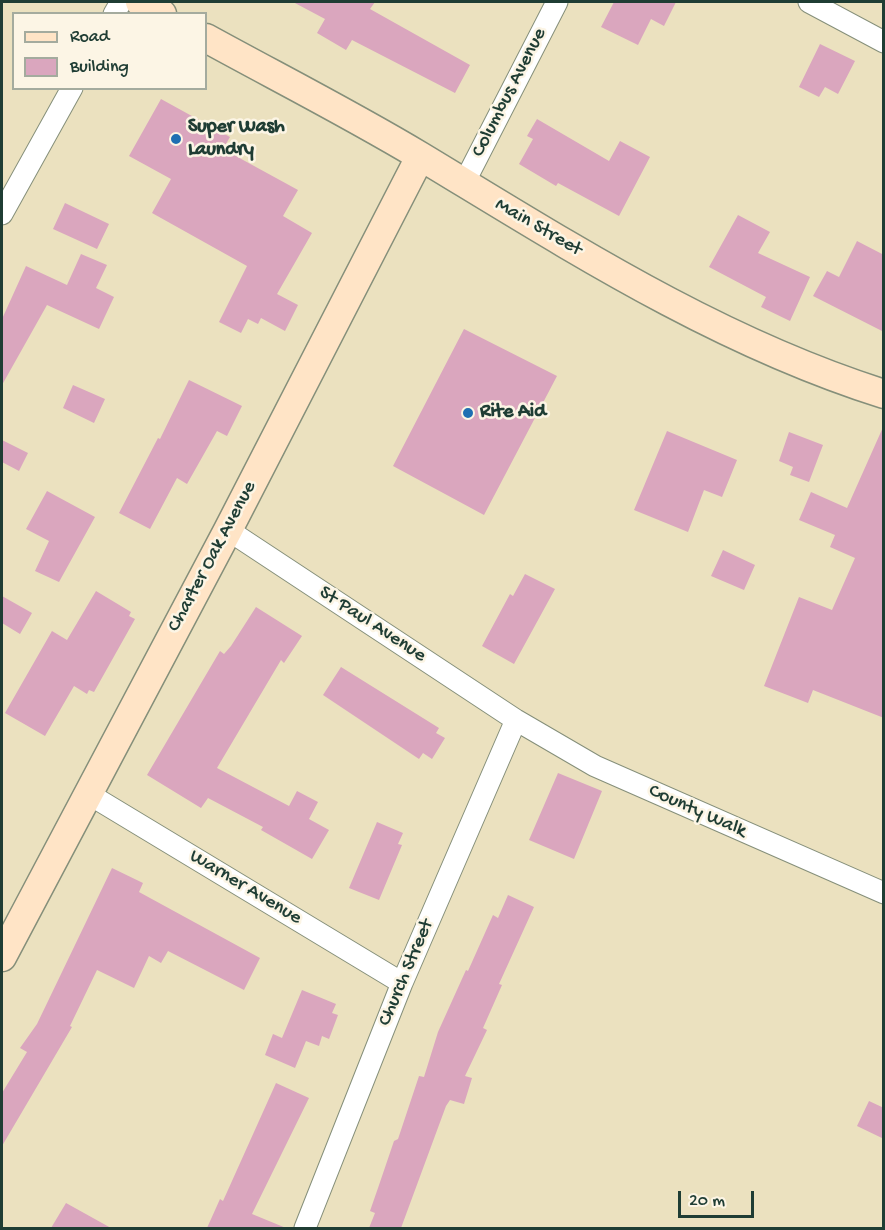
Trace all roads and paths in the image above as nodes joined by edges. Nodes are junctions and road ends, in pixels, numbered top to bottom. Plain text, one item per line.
1 (140, 2) edge
2 (557, 2) edge
3 (809, 2) edge
4 (158, 12) edge
5 (207, 39) edge
6 (884, 42) edge
7 (71, 90) edge
8 (420, 157) junction
9 (463, 185) junction
10 (2, 213) edge
11 (884, 394) edge
12 (228, 530) junction
13 (516, 720) junction
14 (87, 793) junction
15 (884, 893) edge
16 (2, 957) edge
17 (402, 983) junction
18 (305, 1228) edge

1 - 4 street
2 - 9 street, Columbus Avenue
3 - 6 street
5 - 8 street, Main Street
7 - 10 street
8 - 9 street, Main Street
8 - 12 street, Charter Oak Avenue
9 - 11 street, Main Street
12 - 13 street, St Paul Avenue
12 - 14 street, Charter Oak Avenue
13 - 15 street, County Walk
13 - 17 street, Church Street
14 - 16 street, Charter Oak Avenue
14 - 17 street, Warner Avenue
17 - 18 street, Church Street

